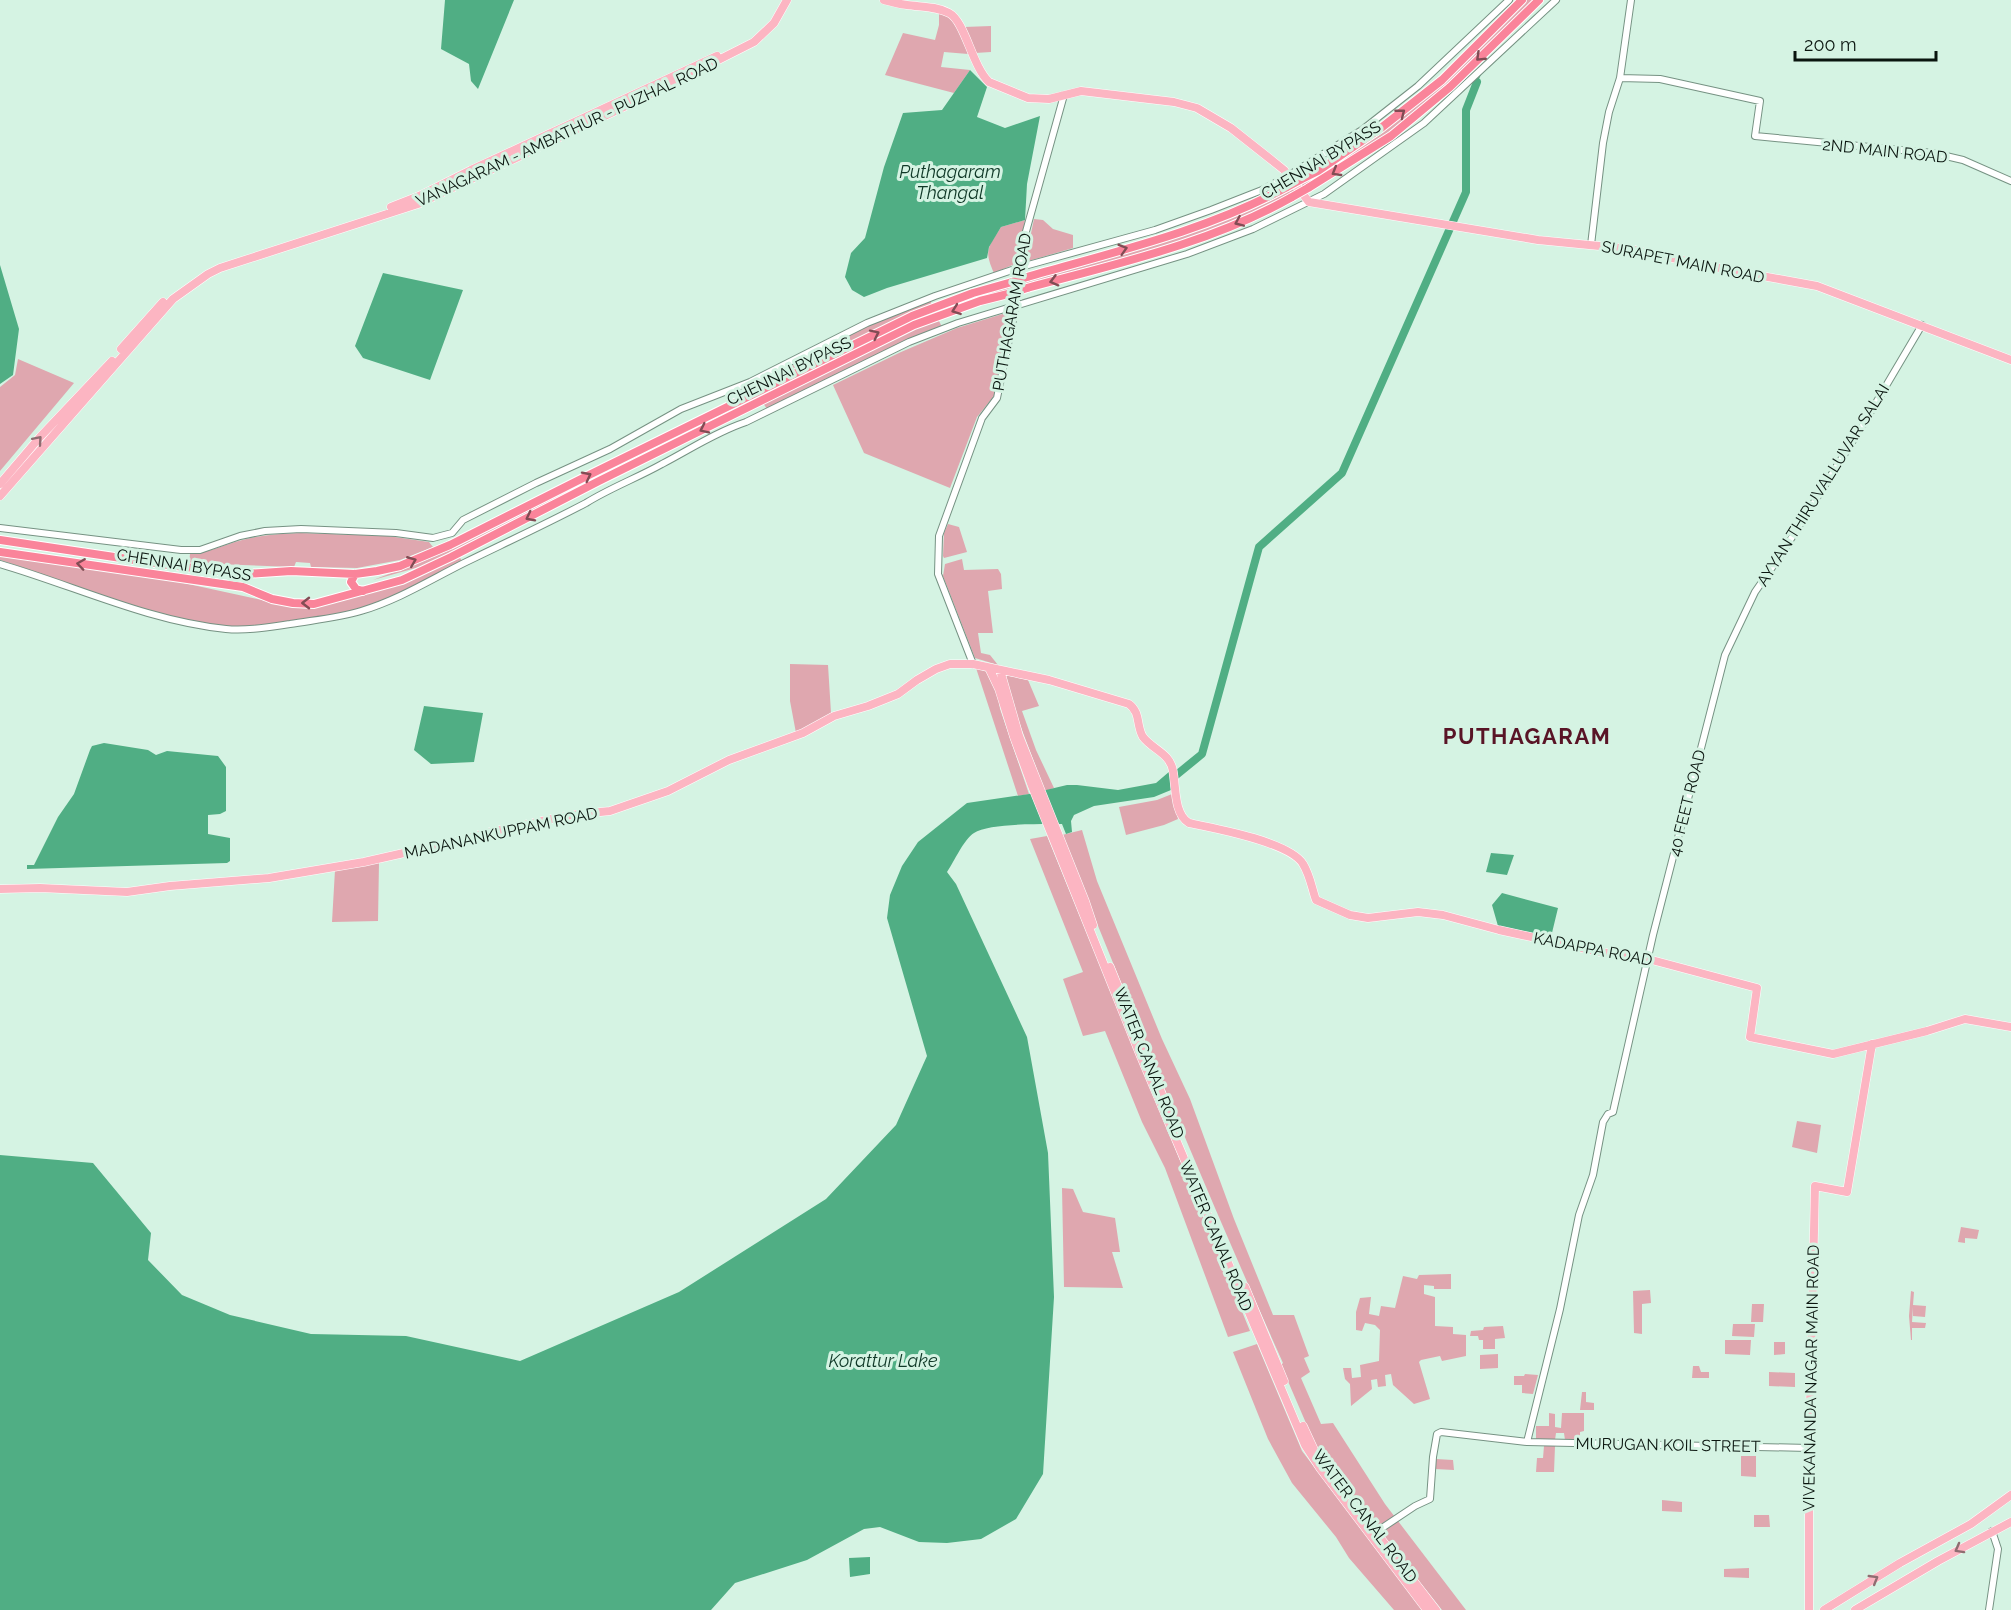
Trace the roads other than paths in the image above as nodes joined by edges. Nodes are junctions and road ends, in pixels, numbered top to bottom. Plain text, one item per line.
1 (781, 0) edge
2 (787, 0) edge
3 (884, 0) edge
4 (1539, 0) edge
5 (1556, 0) edge
6 (1631, 0) edge
7 (1521, 1) edge
8 (1506, 2) edge
9 (1620, 78) junction
10 (1453, 91) junction
11 (1064, 95) junction
12 (1291, 181) junction
13 (2011, 181) edge
14 (1308, 201) junction
15 (1591, 245) junction
16 (1021, 267) junction
17 (1016, 305) junction
18 (1922, 325) junction
19 (139, 333) junction
20 (2011, 360) edge
21 (60, 421) junction
22 (0, 484) edge
23 (0, 496) edge
24 (0, 528) edge
25 (0, 540) edge
26 (4, 553) edge
27 (0, 564) edge
28 (246, 574) junction
29 (355, 574) junction
30 (243, 587) junction
31 (363, 591) junction
32 (1728, 646) joint
33 (973, 664) junction
34 (989, 668) junction
35 (1002, 671) junction
36 (1036, 788) junction
37 (1055, 834) junction
38 (0, 889) edge
39 (1648, 959) junction
40 (2011, 1027) edge
41 (1872, 1044) junction
42 (1281, 1381) junction
43 (1527, 1442) junction
44 (1809, 1448) junction
45 (2011, 1495) edge
46 (2011, 1522) edge
47 (1992, 1531) junction
48 (1376, 1532) junction
49 (1808, 1608) edge
50 (1427, 1610) edge
51 (1436, 1610) edge
52 (1824, 1610) edge
53 (1855, 1610) edge
54 (1989, 1610) edge

1 - 19 main road
2 - 19 main road, VANAGARAM - AMBATHUR - PUZHAL ROAD
3 - 11 main road
4 -> 10 highway, CHENNAI BYPASS
5 - 10 street
6 - 9 street
12 -> 7 highway, CHENNAI BYPASS
8 - 12 street
9 - 13 street, 2ND MAIN ROAD
9 - 15 street
10 - 14 street
10 -> 31 highway, CHENNAI BYPASS, bridge
11 - 12 main road
11 - 16 street, PUTHAGARAM ROAD
12 - 14 main road
12 - 16 street
29 -> 12 highway, CHENNAI BYPASS, bridge
14 - 15 main road, SURAPET MAIN ROAD
14 - 17 street
15 - 18 main road, SURAPET MAIN ROAD
16 - 17 street, PUTHAGARAM ROAD
16 - 24 street
17 - 27 street
17 - 33 street, PUTHAGARAM ROAD
18 - 20 main road, SURAPET MAIN ROAD
18 - 32 street, AYYAN THIRUVALLUVAR SALAI
19 - 21 main road, VANAGARAM - AMBATHUR - PUZHAL ROAD
22 -> 21 main road
21 - 23 main road, VANAGARAM - AMBATHUR - PUZHAL ROAD
25 - 28 highway, CHENNAI BYPASS
30 -> 26 highway, CHENNAI BYPASS
28 - 29 highway, CHENNAI BYPASS
28 - 30 highway
29 - 31 highway
31 -> 30 highway, CHENNAI BYPASS
32 - 39 street, 40 FEET ROAD
33 - 34 main road
33 - 38 main road, MADANANKUPPAM ROAD
34 - 35 main road
34 - 36 main road
35 - 36 main road
35 - 39 main road, KADAPPA ROAD
36 - 37 main road
37 - 42 main road, WATER CANAL ROAD
37 - 42 main road, WATER CANAL ROAD
39 - 41 main road, KADAPPA ROAD
39 - 43 street, 40 FEET ROAD
40 - 41 main road, KADAPPA ROAD
41 - 44 main road, VIVEKANANDA NAGAR MAIN ROAD
42 - 48 main road, WATER CANAL ROAD
42 - 50 main road, WATER CANAL ROAD
43 - 44 street, MURUGAN KOIL STREET
43 - 48 street, MURUGAN KOIL STREET
44 - 49 main road, VIVEKANANDA NAGAR MAIN ROAD
52 -> 45 main road
46 - 47 main road
47 -> 53 main road
47 - 54 street
48 - 51 main road, WATER CANAL ROAD

